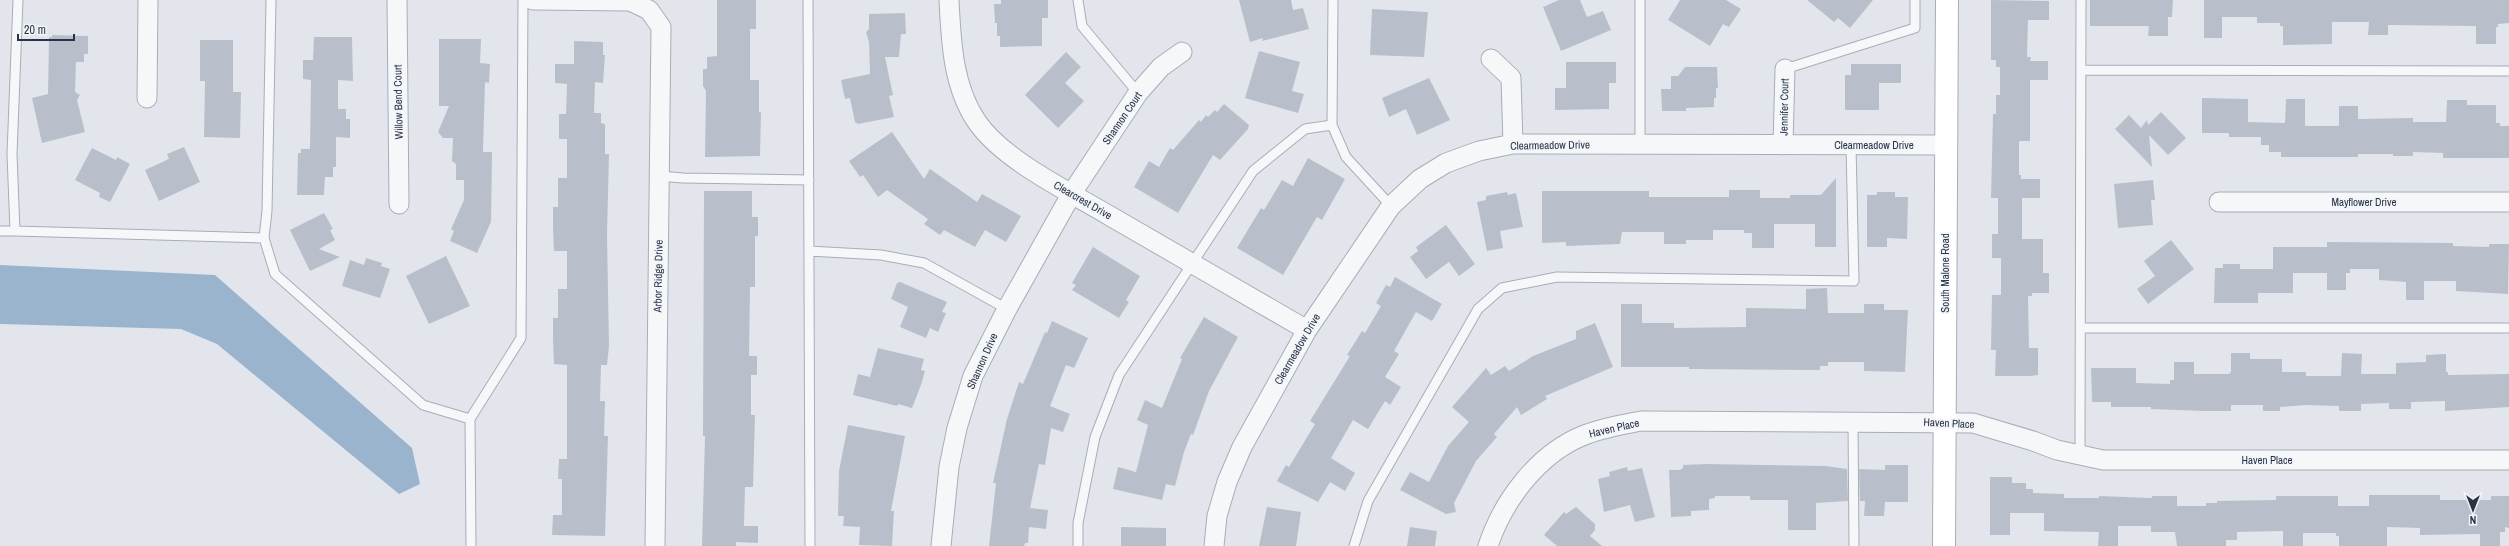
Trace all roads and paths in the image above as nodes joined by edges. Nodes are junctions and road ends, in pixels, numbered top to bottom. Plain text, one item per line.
1 (18, 0) edge
2 (148, 0) edge
3 (272, 0) edge
4 (397, 0) edge
5 (522, 0) edge
6 (532, 0) edge
7 (808, 0) edge
8 (949, 0) edge
9 (1078, 0) edge
10 (1333, 0) edge
11 (1640, 0) edge
12 (1915, 0) edge
13 (1947, 0) edge
14 (2081, 0) edge
15 (1182, 52) dead end
16 (1491, 59) dead end
17 (1785, 69) joint
18 (2081, 70) junction
19 (2509, 71) edge
20 (1138, 93) junction
21 (147, 98) dead end
22 (1332, 125) junction
23 (1513, 144) junction
24 (1640, 145) junction
25 (1783, 145) junction
26 (1851, 145) junction
27 (1946, 145) junction
28 (659, 176) junction
29 (809, 180) junction
30 (1072, 193) junction
31 (2218, 202) dead end
32 (2509, 202) edge
33 (399, 204) dead end
34 (1390, 206) junction
35 (0, 231) edge
36 (15, 231) junction
37 (264, 238) junction
38 (809, 251) junction
39 (1191, 264) junction
40 (1007, 309) junction
41 (2080, 328) junction
42 (2509, 328) edge
43 (1306, 330) junction
44 (470, 420) junction
45 (1853, 421) junction
46 (1944, 422) junction
47 (2080, 456) junction
48 (2509, 460) edge
49 (471, 546) edge
50 (655, 546) edge
51 (810, 546) edge
52 (941, 546) edge
53 (1078, 546) edge
54 (1214, 546) edge
55 (1354, 546) edge
56 (1488, 546) edge
57 (1854, 546) edge
58 (1944, 546) edge

1 - 36 lane
2 - 21 street
3 - 37 lane
4 - 33 street, Willow Bend Court
5 - 44 lane
6 - 28 street, Arbor Ridge Drive
7 - 29 lane
8 - 30 street, Clearcrest Drive
9 - 20 lane
10 - 22 lane
11 - 24 lane
12 - 17 lane
13 - 27 street, South Malone Road
14 - 18 lane
15 - 20 street, Shannon Court
16 - 23 street
17 - 25 street, Jennifer Court
18 - 19 lane
18 - 41 lane
20 - 30 street, Shannon Court
22 - 34 lane
22 - 39 lane
23 - 24 street, Clearmeadow Drive
23 - 34 street, Clearmeadow Drive
24 - 25 street, Clearmeadow Drive
25 - 26 street, Clearmeadow Drive
26 - 27 street, Clearmeadow Drive
26 - 55 lane
27 - 46 street, South Malone Road
28 - 29 lane
28 - 50 street, Arbor Ridge Drive
29 - 38 lane
30 - 39 street, Clearcrest Drive
30 - 40 street, Shannon Drive
31 - 32 street, Mayflower Drive
34 - 43 street, Clearmeadow Drive
35 - 36 lane
36 - 37 lane
37 - 44 lane
38 - 40 lane
38 - 51 lane
39 - 43 street, Clearcrest Drive
39 - 53 lane
40 - 52 street, Shannon Drive
41 - 42 lane
41 - 47 lane
43 - 54 street, Clearmeadow Drive
44 - 49 lane
45 - 46 street, Haven Place
45 - 56 street, Haven Place
45 - 57 lane
46 - 47 street, Haven Place
46 - 58 street, South Malone Road
47 - 48 street, Haven Place

